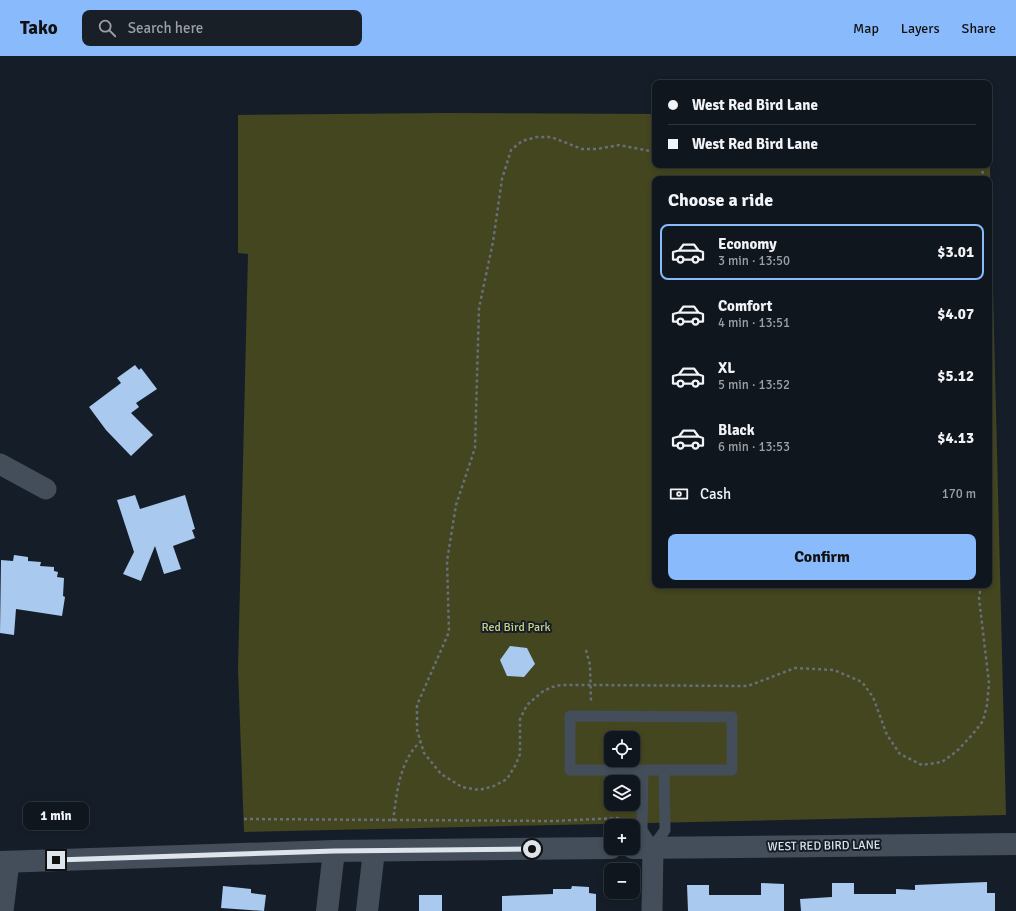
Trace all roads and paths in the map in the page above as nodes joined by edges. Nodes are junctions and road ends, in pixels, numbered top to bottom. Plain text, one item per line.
1 (652, 151) edge
2 (0, 464) edge
3 (46, 489) dead end
4 (980, 588) edge
5 (586, 650) dead end
6 (591, 685) junction
7 (420, 741) junction
8 (643, 770) junction
9 (664, 770) junction
10 (244, 818) dead end
11 (619, 819) edge
12 (393, 821) junction
13 (1016, 844) edge
14 (643, 847) edge
15 (604, 848) edge
16 (334, 851) junction
17 (374, 851) junction
18 (5, 862) edge
19 (3, 911) edge
20 (327, 911) edge
21 (367, 911) edge
22 (652, 911) edge

1 - 7 path
2 - 3 street
4 - 6 path
5 - 6 path
6 - 7 path
7 - 12 path
8 - 9 lane
8 - 9 lane
8 - 14 lane
9 - 14 lane
10 - 12 path
11 - 12 path
13 - 14 street, WEST RED BIRD LANE
14 - 22 street
15 - 17 street
16 - 17 street
16 - 18 street
16 - 20 street
17 - 21 street
18 - 19 street

